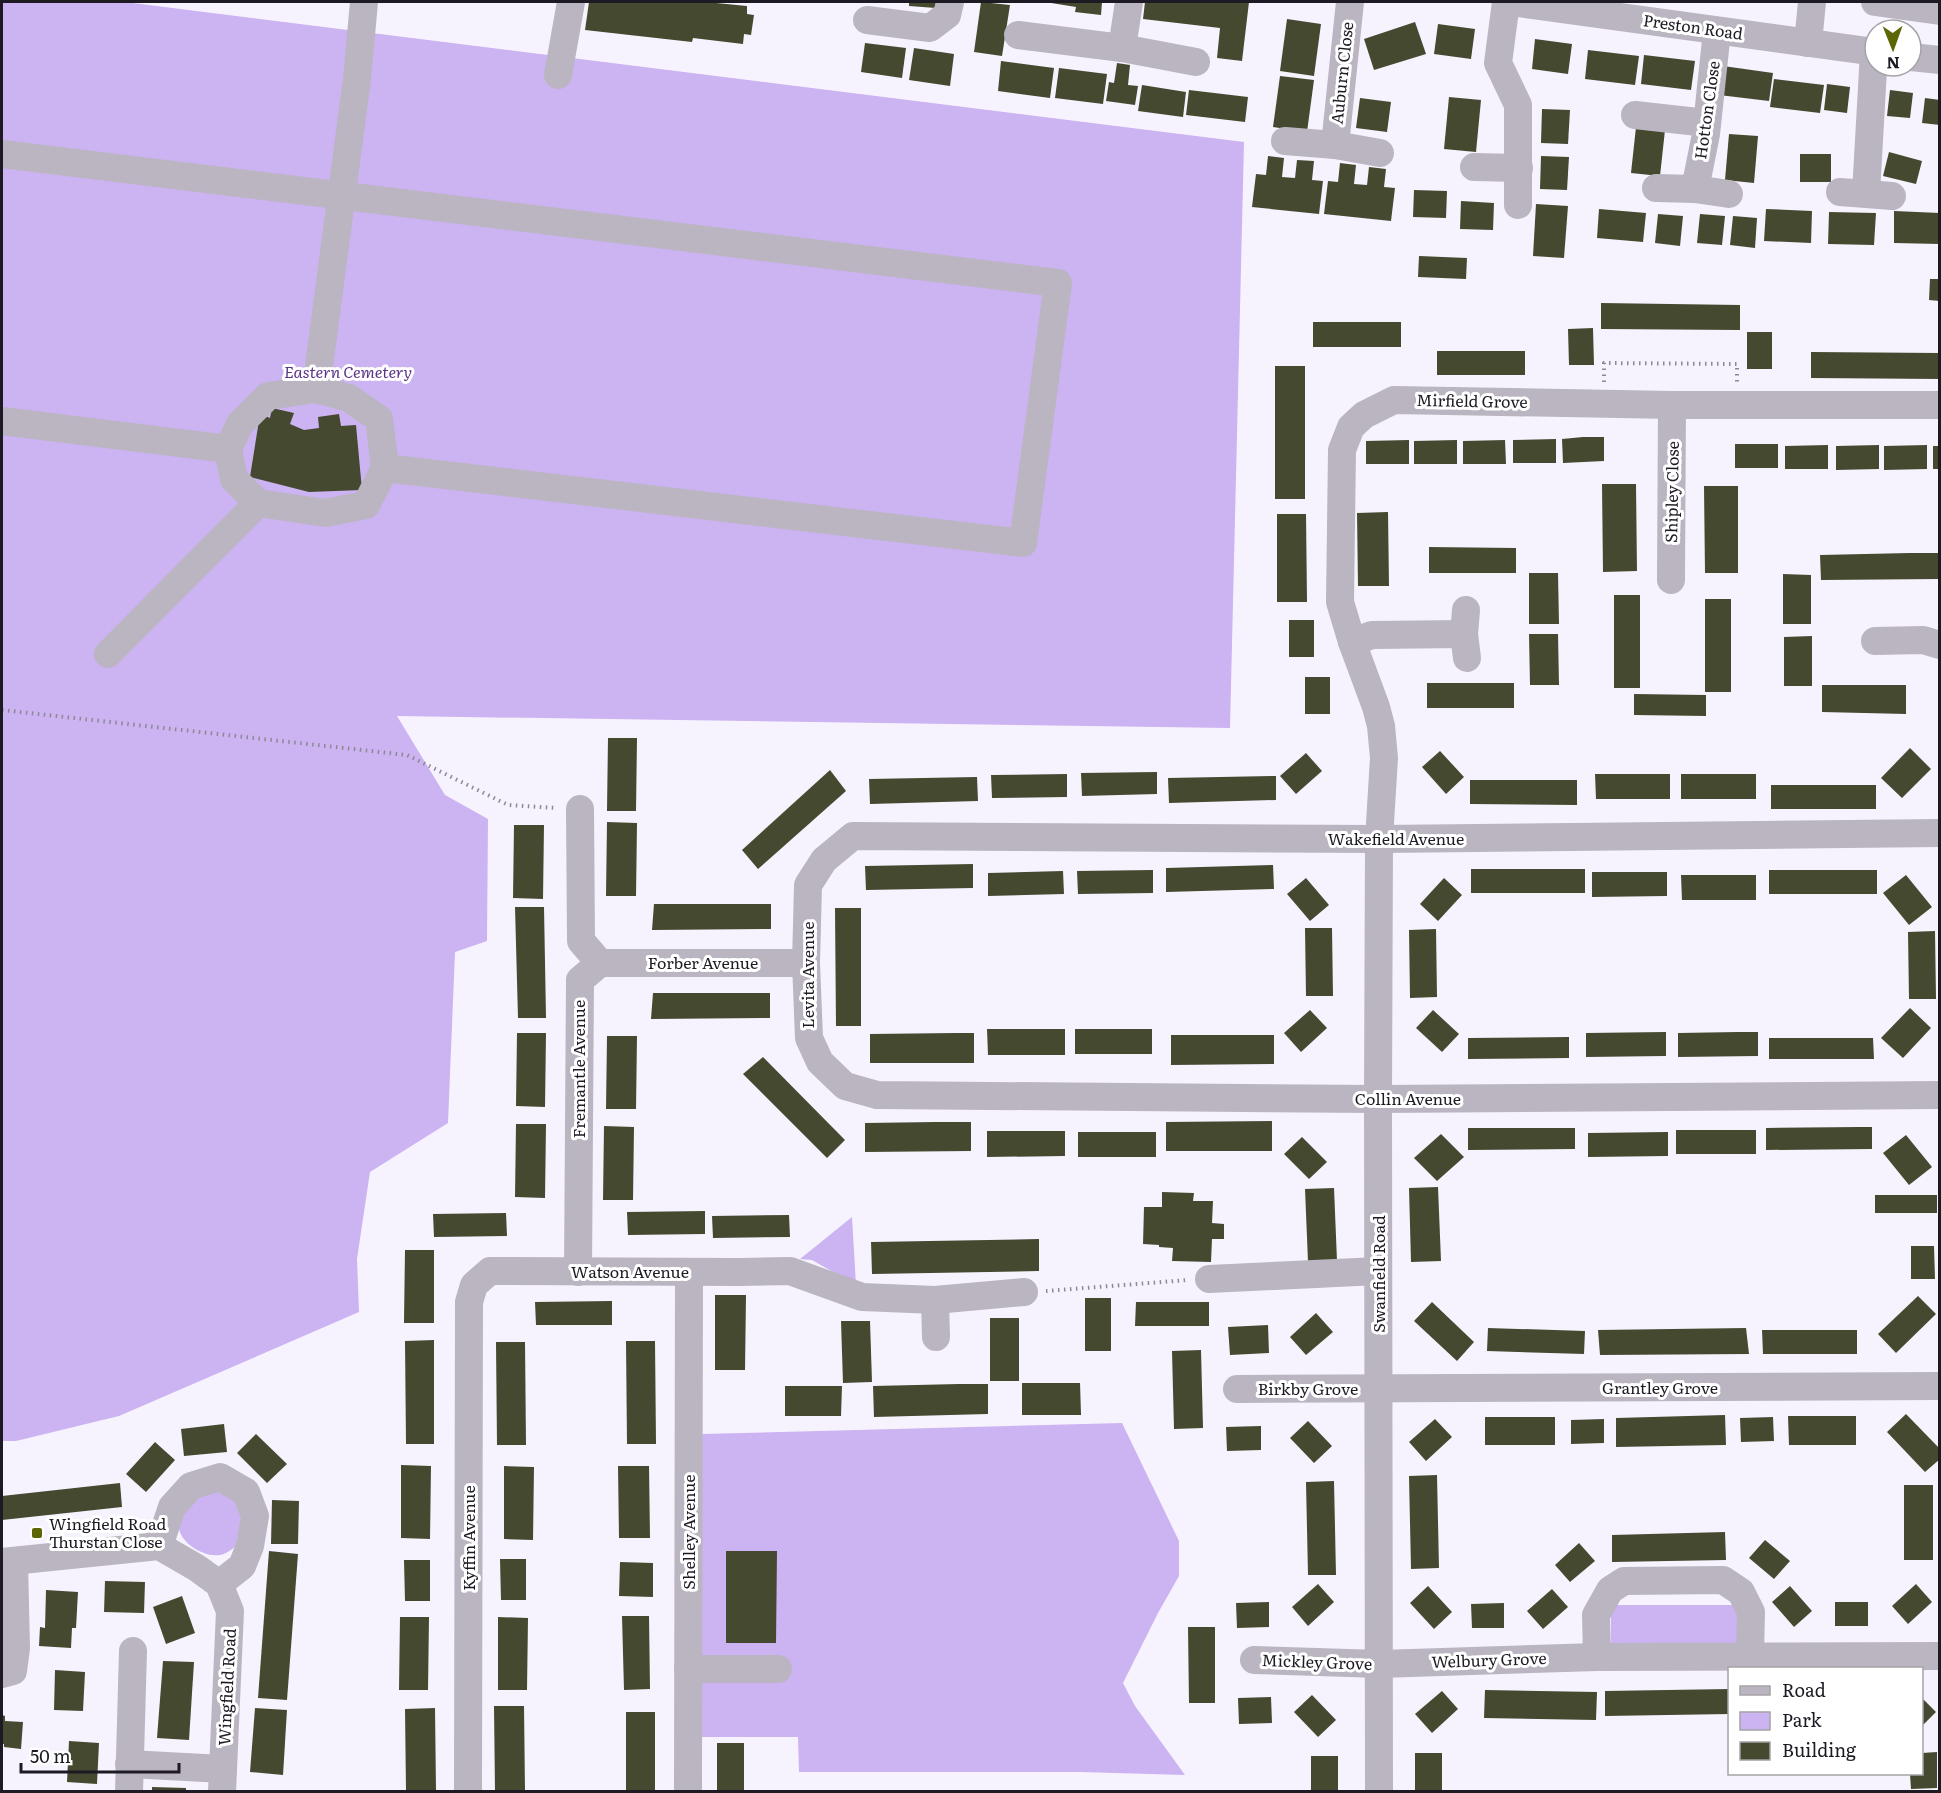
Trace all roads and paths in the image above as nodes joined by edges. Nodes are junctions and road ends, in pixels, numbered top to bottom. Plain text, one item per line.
1 (364, 2) edge
2 (571, 2) edge
3 (950, 2) edge
4 (1129, 2) edge
5 (1350, 2) edge
6 (1506, 2) edge
7 (1511, 2) edge
8 (1812, 2) edge
9 (1875, 2) edge
10 (1940, 11) edge
11 (867, 20) dead end
12 (1717, 31) junction
13 (1018, 35) dead end
14 (1808, 43) junction
15 (1122, 48) junction
16 (1863, 50) edge
17 (1923, 58) edge
18 (1940, 60) edge
19 (1196, 62) dead end
20 (558, 75) dead end
21 (1873, 78) edge
22 (1635, 114) dead end
23 (1707, 123) junction
24 (1285, 141) dead end
25 (1335, 145) junction
26 (1380, 153) dead end
27 (2, 154) edge
28 (1474, 167) dead end
29 (1519, 168) junction
30 (1656, 188) dead end
31 (1695, 189) junction
32 (1729, 194) dead end
33 (1866, 194) dead end
34 (341, 196) junction
35 (1518, 205) dead end
36 (316, 389) junction
37 (1605, 404) junction
38 (1672, 405) junction
39 (1738, 405) junction
40 (1940, 405) edge
41 (2, 421) edge
42 (228, 450) junction
43 (385, 468) junction
44 (258, 503) junction
45 (1671, 580) dead end
46 (1466, 634) dead end
47 (1875, 638) dead end
48 (1352, 642) junction
49 (1940, 645) edge
50 (108, 654) dead end
51 (2, 710) edge
52 (1384, 758) joint
53 (580, 809) joint
54 (1940, 833) edge
55 (853, 836) joint
56 (1379, 839) junction
57 (600, 963) junction
58 (806, 963) junction
59 (877, 1095) joint
60 (1940, 1095) edge
61 (1378, 1099) junction
62 (1378, 1271) junction
63 (578, 1272) junction
64 (689, 1272) junction
65 (1209, 1279) joint
66 (474, 1285) joint
67 (1024, 1292) joint
68 (935, 1300) junction
69 (936, 1336) dead end
70 (1940, 1386) edge
71 (1238, 1389) dead end
72 (1380, 1389) junction
73 (159, 1546) junction
74 (8, 1562) edge
75 (219, 1584) junction
76 (133, 1651) dead end
77 (1750, 1655) junction
78 (1940, 1656) edge
79 (1597, 1657) junction
80 (1254, 1660) dead end
81 (1380, 1664) junction
82 (688, 1669) junction
83 (778, 1669) dead end
84 (2, 1674) edge
85 (129, 1778) edge
86 (222, 1780) edge
87 (468, 1791) edge
88 (688, 1791) edge
89 (1380, 1791) edge

1 - 34 street
2 - 20 street
3 - 11 street
4 - 15 street
5 - 25 street, Auburn Close
6 - 29 street
7 - 12 street, Preston Road
8 - 14 street
9 - 10 street
12 - 14 street, Preston Road
12 - 23 street, Hotton Close
13 - 15 street
14 - 16 street, Preston Road
15 - 19 street
17 - 18 street
21 - 33 street
22 - 23 street
23 - 31 street, Hotton Close
24 - 25 street, Auburn Close
25 - 26 street, Auburn Close
27 - 34 street
28 - 29 street
29 - 35 street
30 - 31 street
31 - 32 street
34 - 36 street
34 - 43 street
36 - 42 street
36 - 43 street
37 - 38 street, Mirfield Grove
37 - 39 path
37 - 48 street, Mirfield Grove
38 - 39 street, Mirfield Grove
38 - 45 street, Shipley Close
39 - 40 street, Mirfield Grove
41 - 42 street
42 - 44 street
43 - 44 street
44 - 50 street
46 - 48 street
47 - 49 street
48 - 52 street, Mirfield Grove
51 - 53 path
52 - 56 street, Swanfield Road
53 - 57 street
54 - 56 street, Wakefield Avenue
55 - 56 street, Wakefield Avenue
55 - 58 street, Levita Avenue
56 - 61 street, Swanfield Road
57 - 58 street, Forber Avenue
57 - 63 street, Fremantle Avenue
58 - 59 street, Levita Avenue
59 - 61 street, Collin Avenue
60 - 61 street, Collin Avenue
61 - 62 street, Swanfield Road
62 - 65 street
62 - 72 street, Swanfield Road
63 - 64 street, Watson Avenue
63 - 66 street, Watson Avenue
64 - 68 street, Watson Avenue
64 - 82 street, Shelley Avenue
65 - 67 path
66 - 87 street, Kyffin Avenue
67 - 68 street
68 - 69 street
70 - 72 street, Grantley Grove
71 - 72 street, Birkby Grove
72 - 81 street, Swanfield Road
73 - 74 street
73 - 75 street
73 - 75 street
74 - 84 street
75 - 86 street, Wingfield Road
76 - 85 street
77 - 78 street, Welbury Grove
77 - 79 street, Welbury Grove
77 - 79 street
79 - 81 street, Welbury Grove
80 - 81 street, Mickley Grove
81 - 89 street, Swanfield Road
82 - 83 street
82 - 88 street, Shelley Avenue
85 - 86 street

